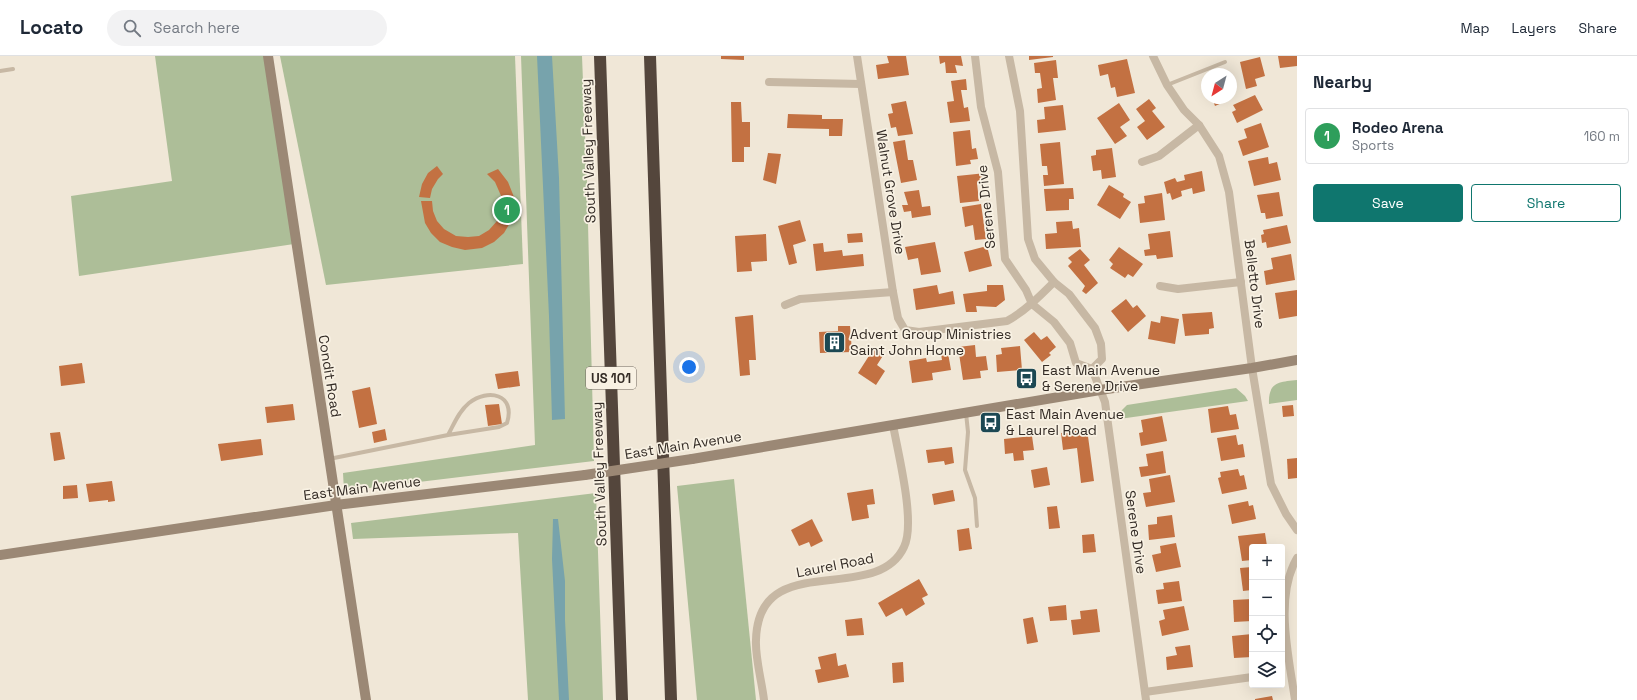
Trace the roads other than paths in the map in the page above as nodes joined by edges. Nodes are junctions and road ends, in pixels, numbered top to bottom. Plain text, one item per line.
1 (268, 56) edge
2 (600, 56) edge
3 (650, 56) edge
4 (857, 56) edge
5 (975, 56) edge
6 (1009, 56) edge
7 (1153, 56) edge
8 (1225, 62) dead end
9 (13, 69) dead end
10 (0, 71) edge
11 (769, 82) dead end
12 (861, 84) junction
13 (1167, 85) junction
14 (1199, 125) junction
15 (1142, 162) dead end
16 (1054, 282) junction
17 (1241, 282) junction
18 (1160, 286) dead end
19 (893, 292) junction
20 (1032, 304) junction
21 (785, 305) dead end
22 (1297, 360) edge
23 (1252, 368) junction
24 (1092, 369) junction
25 (1100, 390) junction
26 (966, 413) junction
27 (893, 425) junction
28 (448, 435) junction
29 (329, 459) junction
30 (336, 504) junction
31 (977, 526) dead end
32 (1297, 530) edge
33 (0, 555) edge
34 (1297, 558) edge
35 (1286, 672) edge
36 (1249, 678) edge
37 (1146, 696) edge
38 (366, 700) edge
39 (622, 700) edge
40 (671, 700) edge
41 (764, 700) edge
42 (1294, 700) edge

1 - 29 street, Condit Road
2 - 39 highway, South Valley Freeway / US 101
3 - 40 highway
4 - 12 street, Walnut Grove Drive
5 - 20 street, Serene Drive
6 - 16 street
7 - 13 street, Belletto Drive
8 - 13 lane
9 - 10 lane
11 - 12 street
12 - 19 street, Walnut Grove Drive
13 - 14 street, Belletto Drive
14 - 15 street
14 - 17 street, Belletto Drive
16 - 20 street
16 - 24 street
17 - 18 street
17 - 23 street, Belletto Drive
19 - 20 street, Walnut Grove Drive
19 - 21 street
20 - 24 street, Serene Drive
22 - 23 street, East Main Avenue
23 - 25 street, East Main Avenue
23 - 32 street, Belletto Drive
24 - 25 street, Serene Drive
25 - 26 street, East Main Avenue
25 - 37 street, Serene Drive
26 - 27 street, East Main Avenue
26 - 31 lane
27 - 30 street, East Main Avenue, bridge
27 - 41 street, Laurel Road
28 - 28 lane
28 - 29 lane
29 - 30 street, Condit Road
30 - 33 street, East Main Avenue
30 - 38 street, Condit Road
34 - 35 street
35 - 42 street
36 - 37 street

